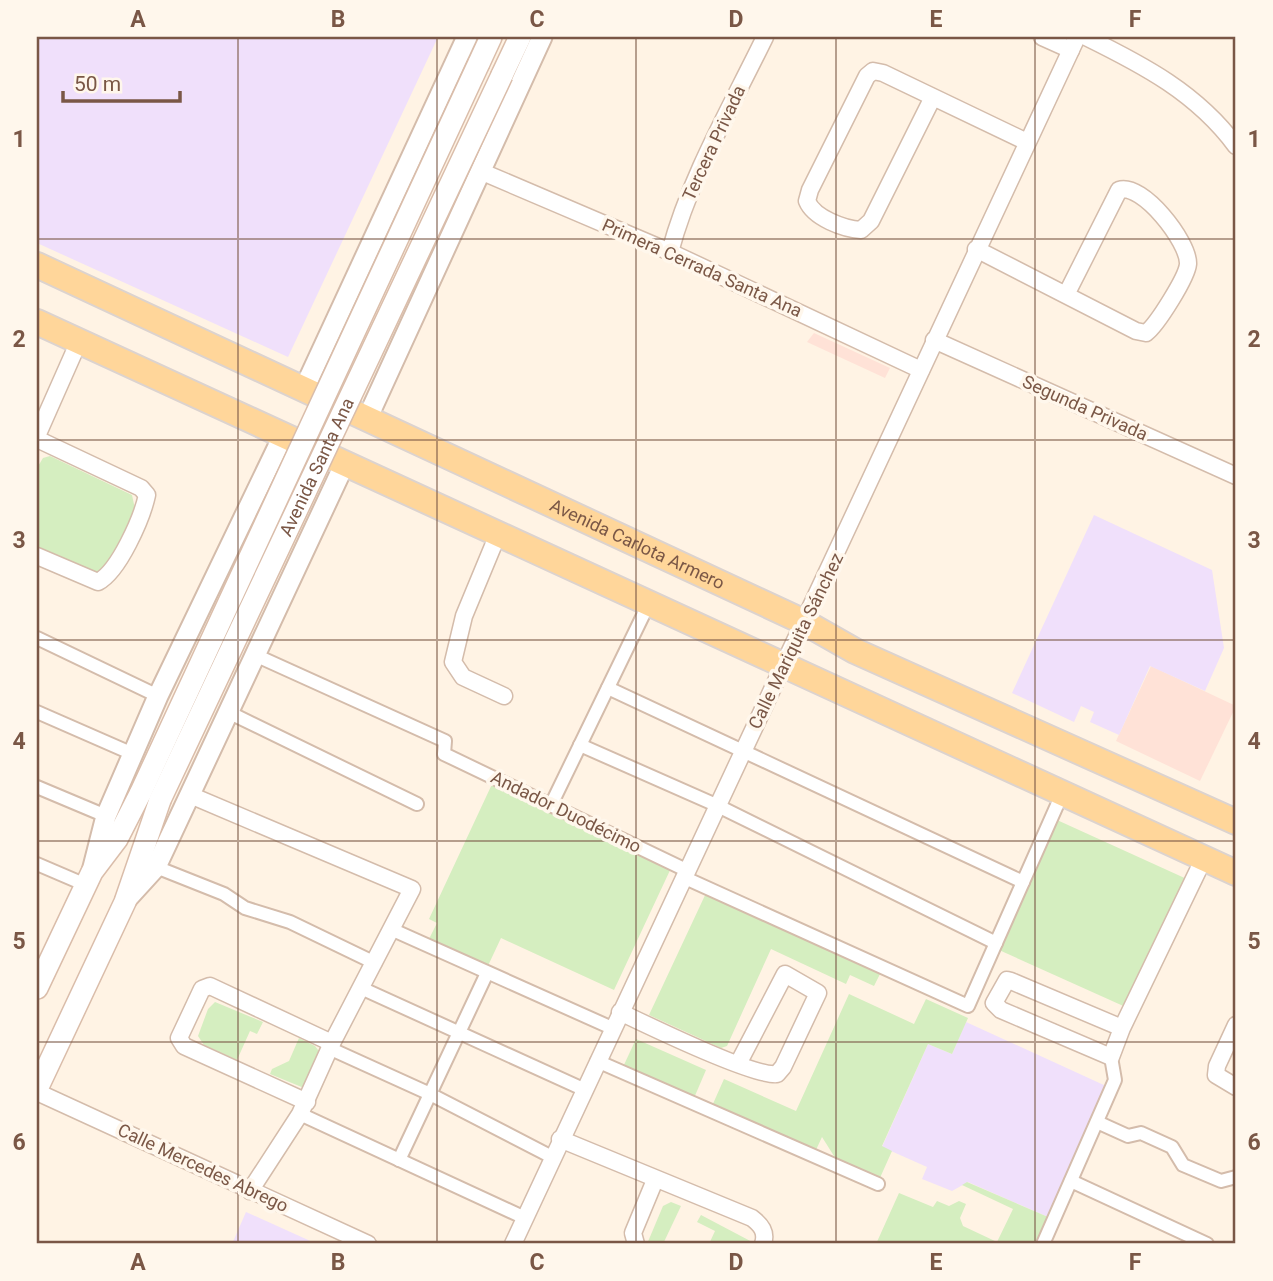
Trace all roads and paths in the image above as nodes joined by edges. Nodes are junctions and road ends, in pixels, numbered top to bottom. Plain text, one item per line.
1 (467, 37) edge
2 (491, 37) edge
3 (520, 37) edge
4 (542, 37) edge
5 (765, 37) edge
6 (1086, 37) edge
7 (1045, 38) edge
8 (1074, 43) edge
9 (933, 97) junction
10 (1027, 142) junction
11 (1236, 146) edge
12 (480, 171) junction
13 (976, 249) junction
14 (670, 252) junction
15 (37, 265) edge
16 (360, 270) junction
17 (1067, 293) junction
18 (424, 298) junction
19 (37, 321) edge
20 (934, 340) junction
21 (79, 341) junction
22 (922, 370) junction
23 (304, 389) junction
24 (367, 419) junction
25 (284, 434) junction
26 (37, 437) edge
27 (345, 463) junction
28 (1236, 477) edge
29 (249, 509) junction
30 (498, 534) junction
31 (311, 541) junction
32 (37, 556) edge
33 (649, 603) junction
34 (804, 622) junction
35 (37, 638) edge
36 (255, 654) junction
37 (784, 666) junction
38 (608, 688) junction
39 (158, 696) junction
40 (505, 696) dead end
41 (37, 712) edge
42 (228, 712) junction
43 (580, 745) junction
44 (742, 752) junction
45 (133, 754) junction
46 (37, 787) edge
47 (1062, 794) junction
48 (190, 795) junction
49 (150, 796) junction
50 (418, 804) dead end
51 (551, 805) junction
52 (716, 805) junction
53 (106, 816) junction
54 (1236, 822) edge
55 (1204, 858) junction
56 (37, 864) edge
57 (156, 867) junction
58 (685, 873) junction
59 (1236, 873) edge
60 (89, 879) junction
61 (1023, 882) junction
62 (125, 902) junction
63 (393, 930) junction
64 (996, 943) junction
65 (45, 952) edge
66 (375, 963) junction
67 (487, 973) junction
68 (37, 988) edge
69 (361, 988) junction
70 (620, 1012) junction
71 (1236, 1025) edge
72 (612, 1028) junction
73 (1122, 1028) junction
74 (458, 1034) junction
75 (331, 1046) junction
76 (1111, 1057) junction
77 (597, 1062) junction
78 (738, 1064) junction
79 (1236, 1087) edge
80 (583, 1089) junction
81 (37, 1090) edge
82 (428, 1093) junction
83 (304, 1108) junction
84 (1097, 1122) junction
85 (560, 1139) junction
86 (552, 1157) junction
87 (399, 1160) junction
88 (1236, 1177) edge
89 (655, 1180) junction
90 (1071, 1181) junction
91 (878, 1184) dead end
92 (250, 1191) junction
93 (524, 1218) junction
94 (368, 1244) edge
95 (513, 1244) edge
96 (636, 1244) edge
97 (763, 1244) edge
98 (1043, 1244) edge
99 (1208, 1244) edge

1 - 16 street
2 - 49 main road, Avenida Santa Ana, bridge
3 - 49 main road, Avenida Santa Ana, bridge
4 - 12 street, Avenida Santa Ana
5 - 14 street, Tercera Privada
6 - 11 street
7 - 8 street
8 - 10 street, Calle Mariquita Sánchez
9 - 9 street
9 - 10 street
10 - 13 street, Calle Mariquita Sánchez
12 - 14 street, Primera Cerrada Santa Ana
12 - 18 street, Avenida Santa Ana
13 - 17 street
13 - 20 street, Calle Mariquita Sánchez
14 - 22 street, Primera Cerrada Santa Ana
15 - 23 main road, Avenida Carlota Armero
16 - 18 street
16 - 23 street
17 - 17 street
18 - 24 street, Avenida Santa Ana
19 - 21 main road
20 - 22 street, Calle Mariquita Sánchez
20 - 28 street, Segunda Privada
21 - 25 main road
21 - 26 street
22 - 34 street, Calle Mariquita Sánchez
23 - 24 main road, Avenida Carlota Armero
24 - 34 main road, Avenida Carlota Armero
25 - 27 main road
25 - 29 street, Avenida Santa Ana
26 - 32 street
27 - 30 main road
27 - 31 street, Avenida Santa Ana
29 - 31 street
29 - 39 street, Avenida Santa Ana
30 - 33 main road
30 - 40 street
31 - 36 street, Avenida Santa Ana
33 - 37 main road
33 - 38 street
34 - 37 street, Calle Mariquita Sánchez
34 - 54 main road, Avenida Carlota Armero
35 - 39 street
36 - 42 street, Avenida Santa Ana
36 - 51 street, Andador Duodécimo
37 - 44 street, Calle Mariquita Sánchez
37 - 47 main road
38 - 43 street
38 - 44 street
39 - 45 street, Avenida Santa Ana
41 - 45 street
42 - 48 street, Avenida Santa Ana
42 - 50 street
43 - 51 street
43 - 52 street
44 - 52 street, Calle Mariquita Sánchez
44 - 61 street
45 - 53 street, Avenida Santa Ana
46 - 53 street
47 - 55 main road
47 - 61 street
48 - 57 street, Avenida Santa Ana
48 - 63 street
49 - 60 main road, Avenida Santa Ana
49 - 62 main road, Avenida Santa Ana
51 - 58 street, Andador Duodécimo
52 - 58 street, Calle Mariquita Sánchez
52 - 64 street
53 - 60 street, Avenida Santa Ana
55 - 59 main road
55 - 73 street
56 - 60 street
57 - 62 street, Avenida Santa Ana
57 - 66 street
58 - 64 street, Andador Duodécimo
58 - 70 street, Calle Mariquita Sánchez
60 - 65 main road, Avenida Santa Ana
61 - 64 street
62 - 81 main road, Avenida Santa Ana
63 - 66 street
63 - 67 street
65 - 68 main road, Avenida Santa Ana
66 - 69 street
67 - 72 street
67 - 74 street
69 - 74 street
69 - 75 street
70 - 72 street, Calle Mariquita Sánchez
70 - 78 street
71 - 79 street
72 - 77 street, Calle Mariquita Sánchez
73 - 76 street
73 - 76 street
74 - 80 street
74 - 82 street
75 - 82 street
75 - 83 street
75 - 83 street
76 - 84 street
77 - 80 street, Calle Mariquita Sánchez
77 - 91 street
78 - 78 street
80 - 85 street, Calle Mariquita Sánchez
81 - 92 street, Calle Mercedes Abrego
82 - 86 street
82 - 87 street
83 - 87 street
83 - 92 street
84 - 88 street
84 - 90 street
85 - 86 street, Calle Mariquita Sánchez
85 - 89 street
86 - 93 street, Calle Mariquita Sánchez
87 - 93 street
89 - 96 street
89 - 97 street
90 - 98 street
90 - 99 street
92 - 94 street, Calle Mercedes Abrego
93 - 95 street, Calle Mariquita Sánchez

